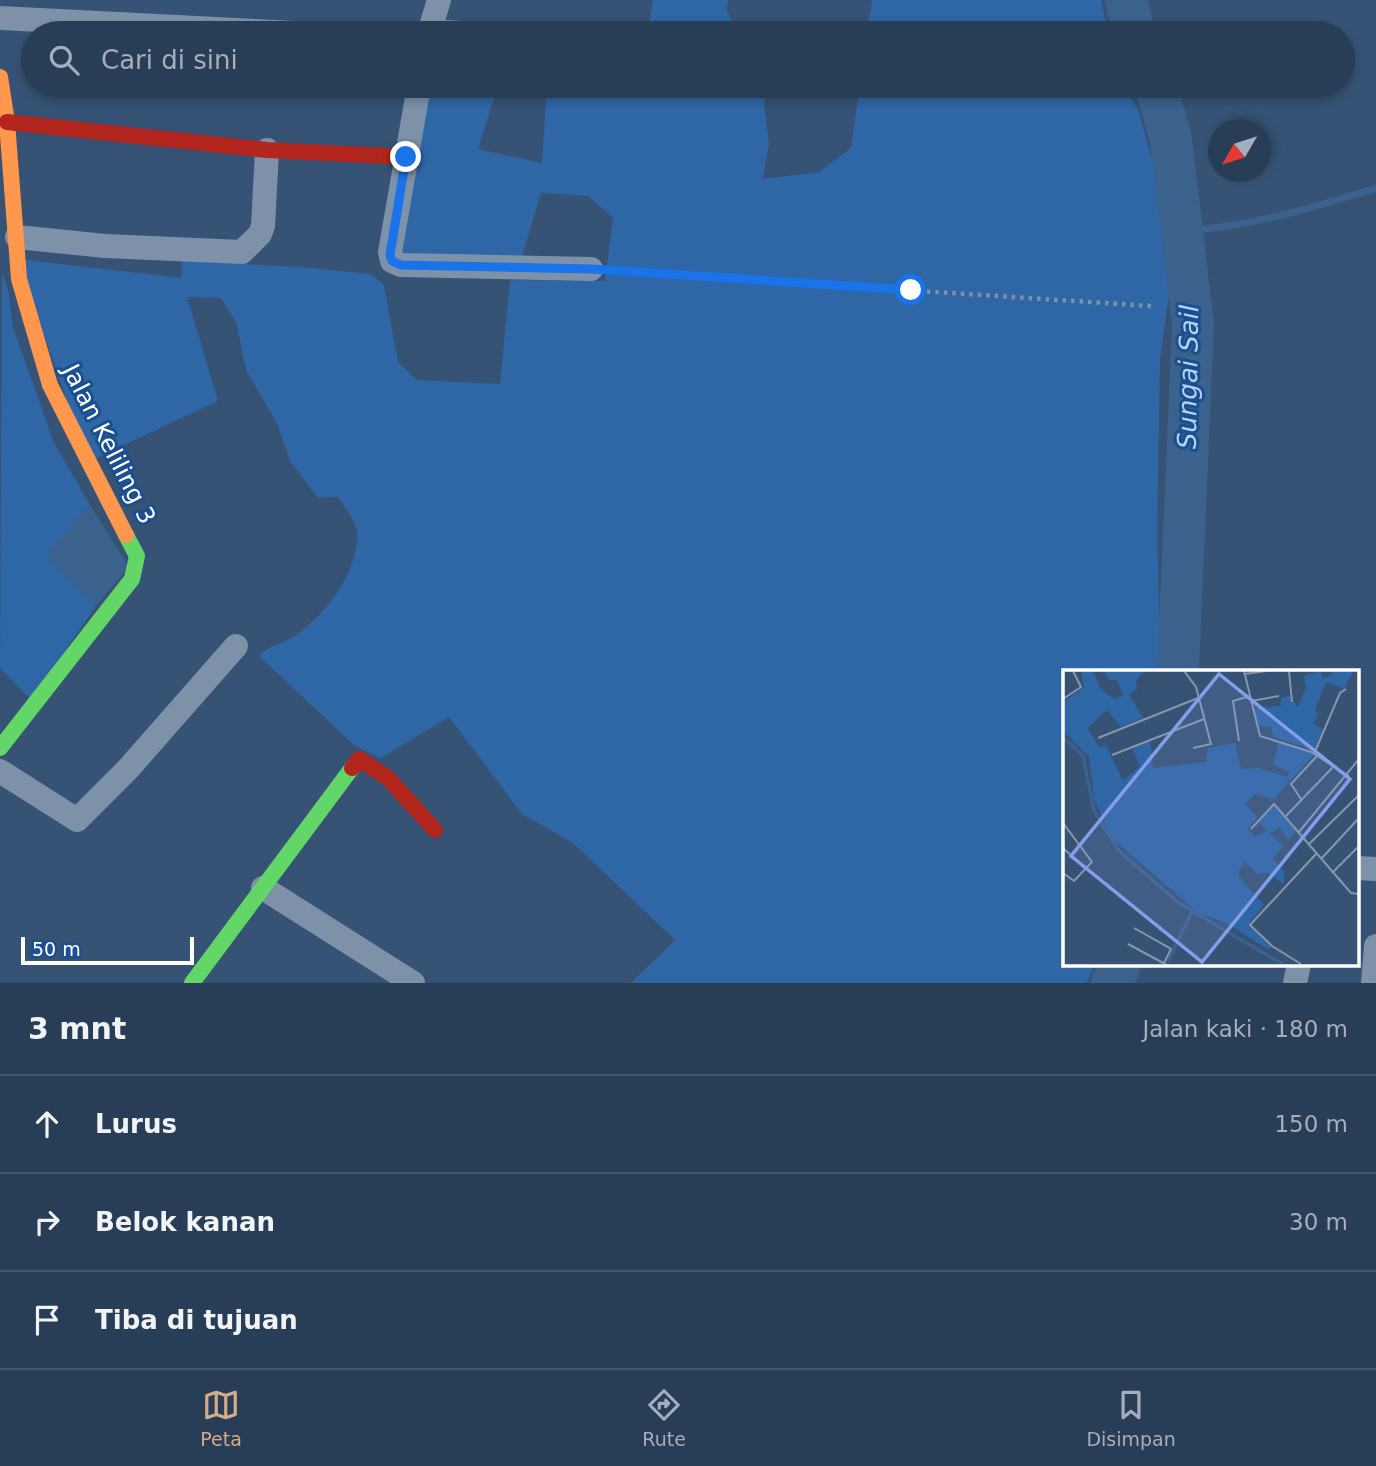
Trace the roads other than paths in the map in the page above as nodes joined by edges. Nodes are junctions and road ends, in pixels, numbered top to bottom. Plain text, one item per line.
1 (439, 0) edge
2 (0, 18) edge
3 (59, 21) edge
4 (432, 21) edge
5 (0, 77) edge
6 (417, 98) edge
7 (7, 122) junction
8 (267, 150) junction
9 (406, 157) junction
10 (12, 253) edge
11 (591, 269) road end
12 (236, 646) dead end
13 (2, 739) edge
14 (0, 771) edge
15 (435, 830) dead end
16 (1358, 868) edge
17 (1376, 869) edge
18 (263, 888) junction
19 (1376, 946) edge
20 (1299, 965) edge
21 (192, 983) edge
22 (413, 983) edge
23 (1295, 983) edge
24 (1373, 983) edge

1 - 4 street
2 - 3 street
5 - 7 street, Jalan Keliling 3
6 - 9 street
7 - 8 street
7 - 10 street, Jalan Keliling 3
8 - 9 street
8 - 10 street
9 - 11 street
10 - 13 street, Jalan Keliling 3
12 - 14 street
15 - 18 street
16 - 17 street
18 - 21 street
18 - 22 street
19 - 24 street
20 - 23 street

